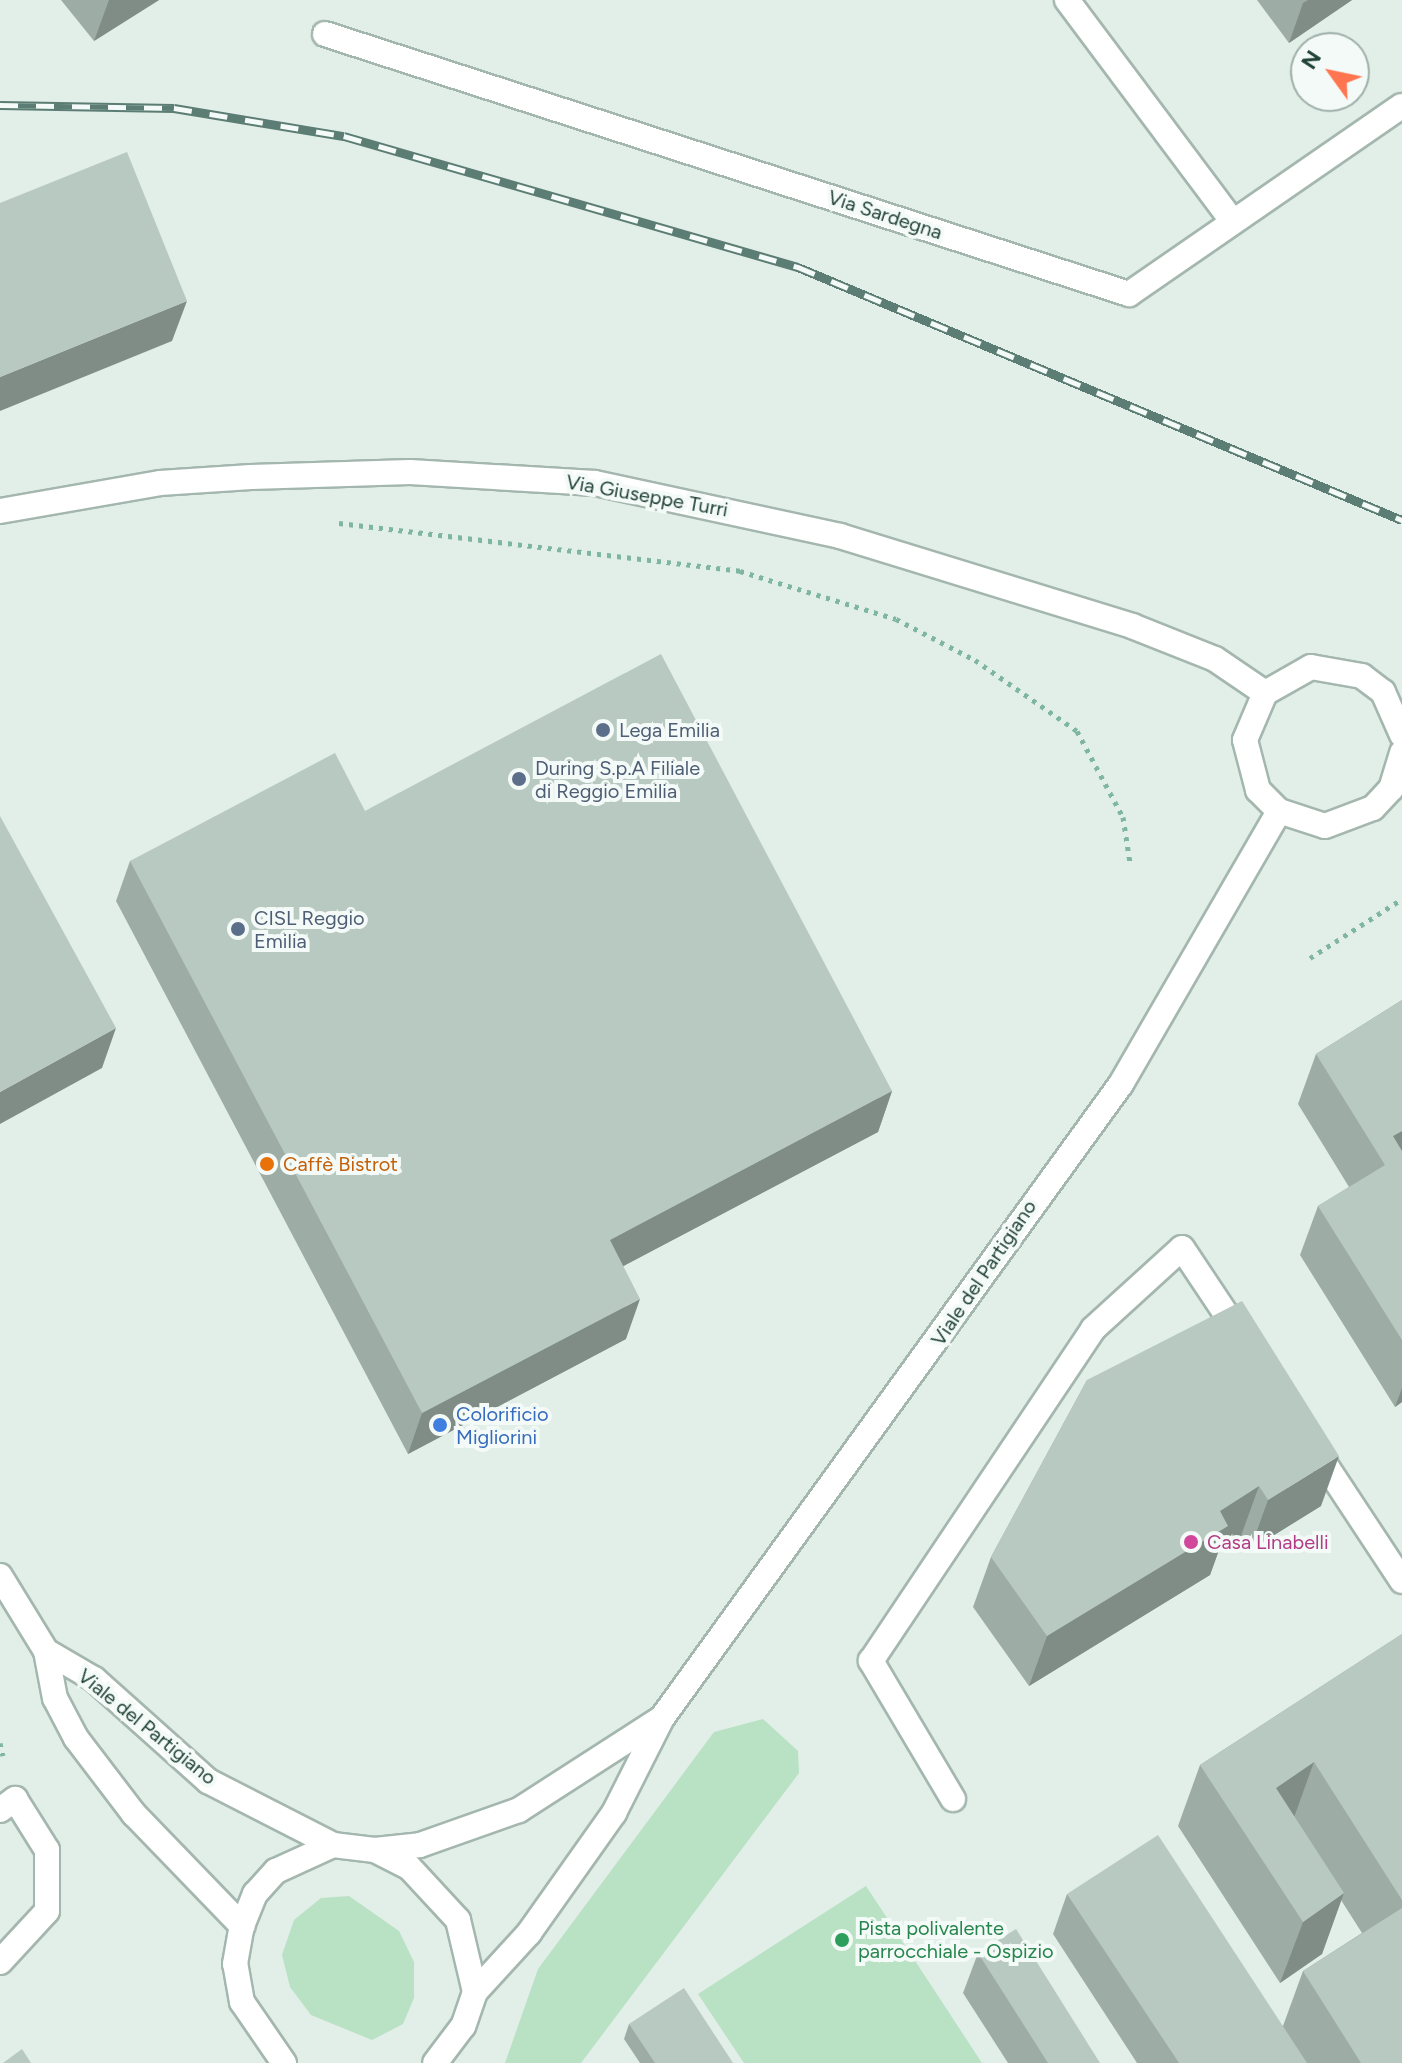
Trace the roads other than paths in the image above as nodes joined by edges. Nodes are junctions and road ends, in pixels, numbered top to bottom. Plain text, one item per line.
1 (1067, 0) edge
2 (325, 34) dead end
3 (1402, 106) edge
4 (1231, 219) junction
5 (0, 511) edge
6 (1265, 693) junction
7 (1401, 727) edge
8 (1402, 753) edge
9 (1279, 811) junction
10 (1261, 1367) edge
11 (1304, 1433) edge
12 (0, 1576) edge
13 (1402, 1581) edge
14 (46, 1651) junction
15 (662, 1718) junction
16 (953, 1799) dead end
17 (8, 1805) edge
18 (333, 1845) junction
19 (375, 1850) junction
20 (242, 1926) junction
21 (0, 1962) edge
22 (475, 1992) junction
23 (463, 2026) junction
24 (284, 2063) edge
25 (435, 2063) edge
26 (458, 2063) edge

1 - 4 street
2 - 4 street, Via Sardegna
3 - 4 street, Via Sardegna
5 - 6 street, Via Giuseppe Turri
6 - 7 street
6 - 9 street
8 - 9 street
9 - 15 street, Viale del Partigiano
10 - 16 street
11 - 13 street
12 - 14 street, Viale del Partigiano
14 - 18 street, Viale del Partigiano
14 - 20 street, Viale del Partigiano
15 - 19 street, Viale del Partigiano
15 - 22 street, Viale del Partigiano
17 - 21 street
18 - 19 street, Viale del Partigiano
18 - 20 street
19 - 22 street, Viale del Partigiano
20 - 24 street
22 - 23 street, Viale del Partigiano
23 - 25 street, Viale del Partigiano
23 - 26 street, Viale del Partigiano

